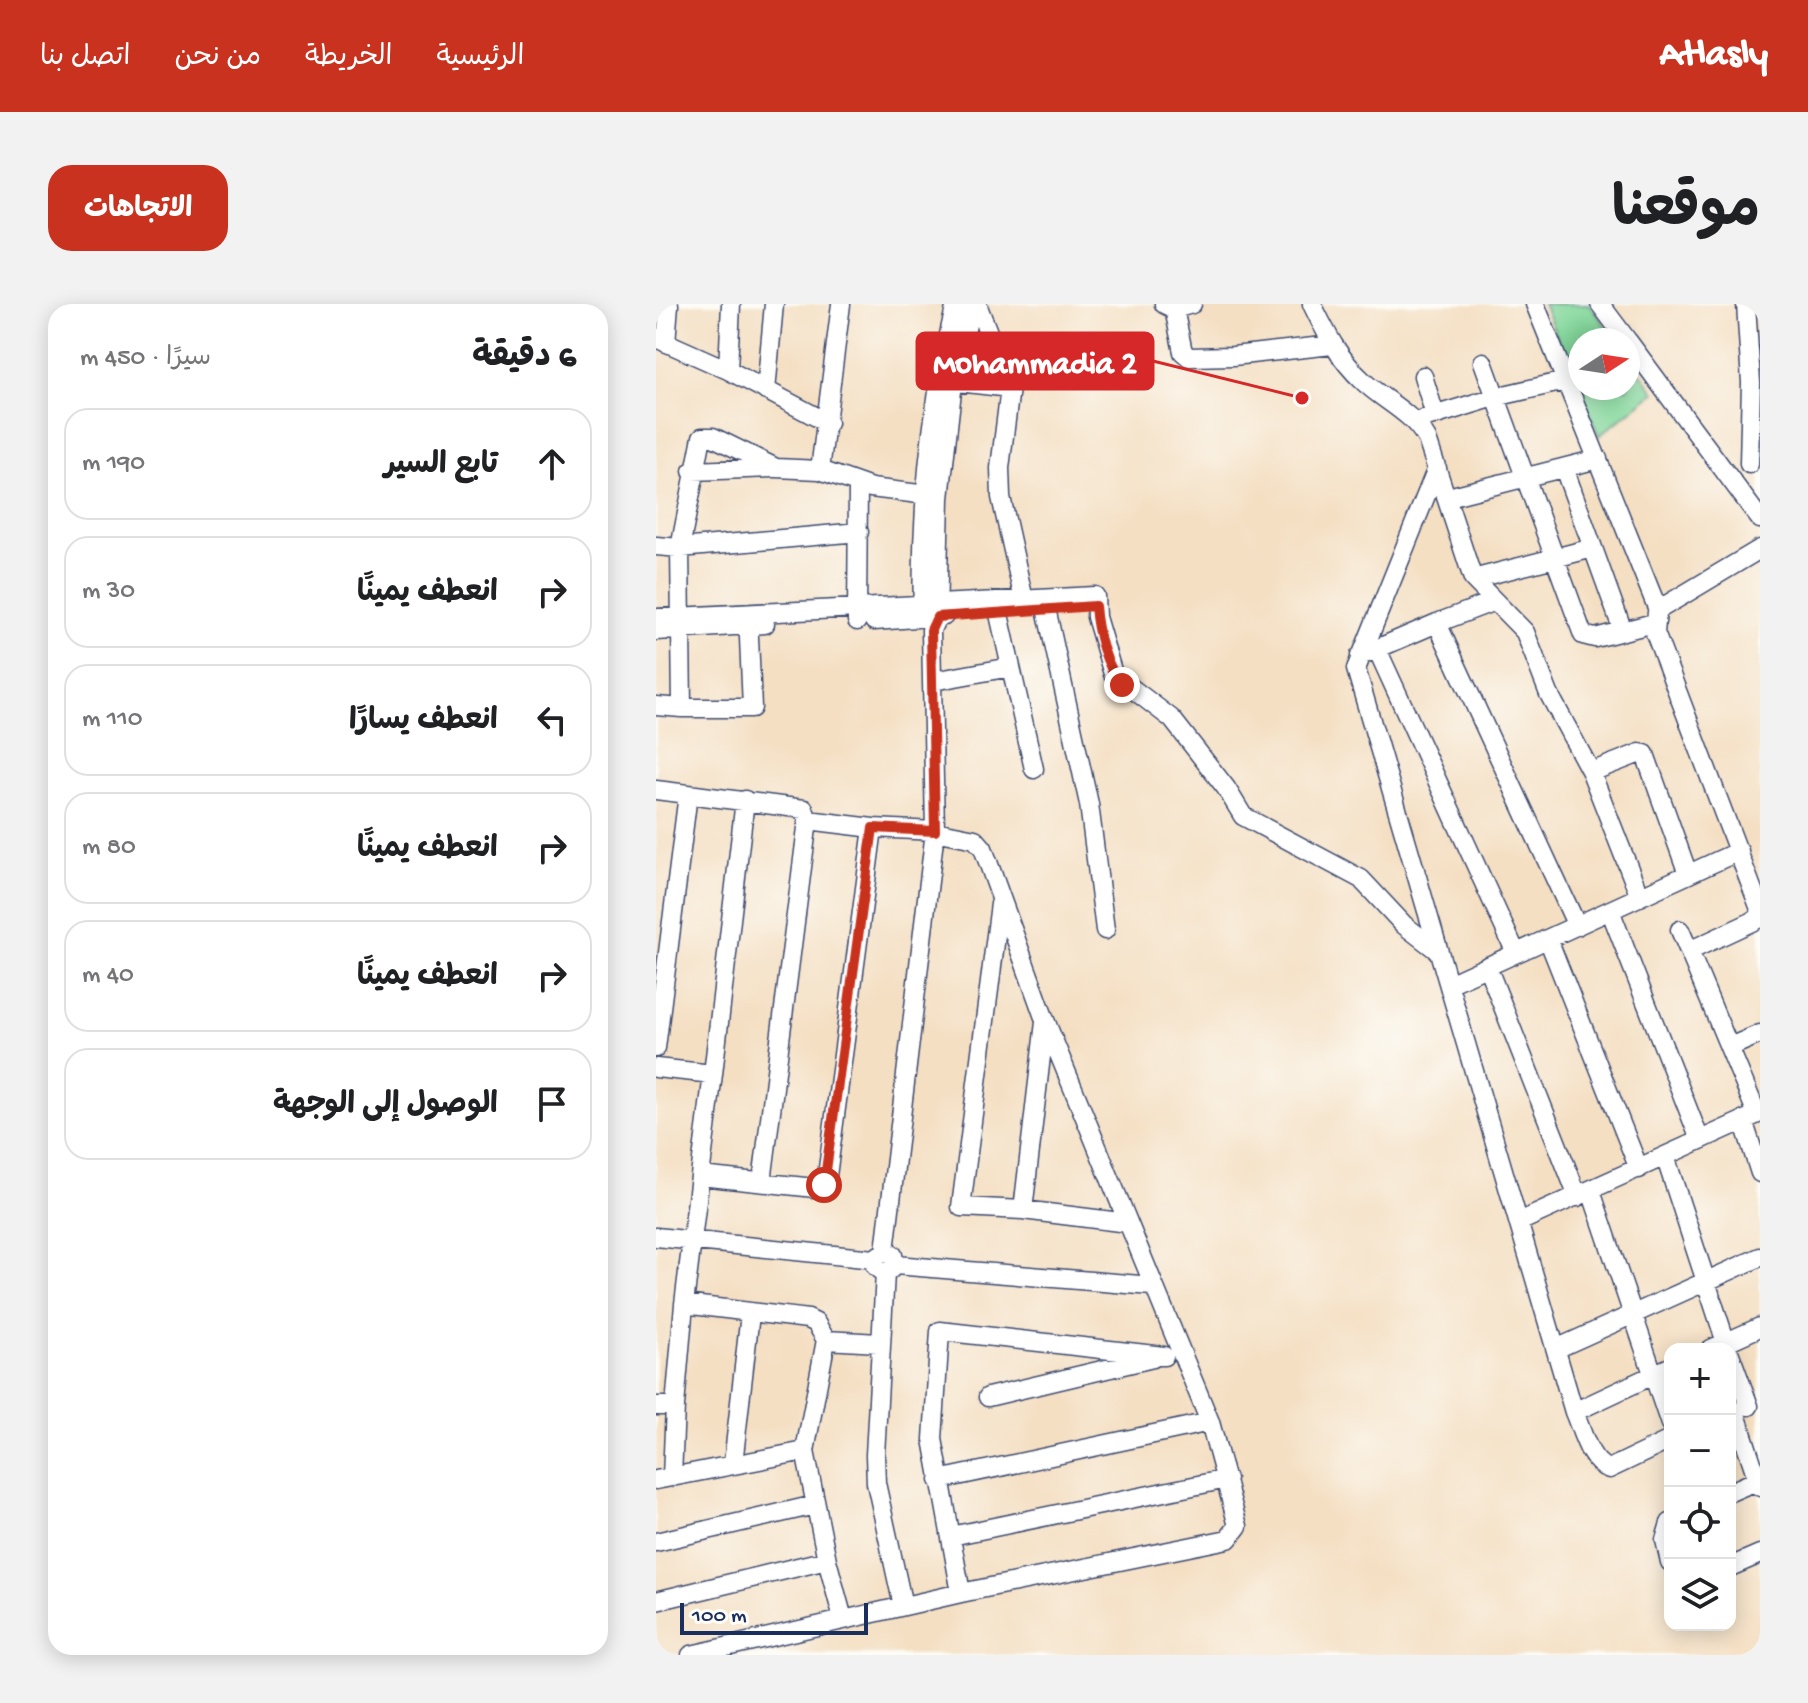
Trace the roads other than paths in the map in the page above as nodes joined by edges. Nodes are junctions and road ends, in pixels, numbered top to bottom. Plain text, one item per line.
1 (669, 304) edge
2 (731, 304) edge
3 (774, 304) edge
4 (841, 304) edge
5 (956, 304) edge
6 (974, 304) edge
7 (1312, 304) edge
8 (1535, 304) edge
9 (1600, 304) edge
10 (1746, 304) edge
11 (1172, 305) edge
12 (1619, 328) edge
13 (661, 340) edge
14 (1332, 345) junction
15 (1640, 356) edge
16 (1483, 362) dead end
17 (728, 370) junction
18 (1423, 376) dead end
19 (945, 380) junction
20 (1565, 381) junction
21 (1010, 388) junction
22 (766, 391) junction
23 (1495, 397) junction
24 (1426, 418) junction
25 (828, 423) junction
26 (1598, 459) junction
27 (1754, 459) edge
28 (776, 468) junction
29 (1437, 468) junction
30 (1564, 468) junction
31 (820, 470) junction
32 (692, 471) junction
33 (1526, 477) junction
34 (1732, 481) junction
35 (858, 484) junction
36 (927, 495) junction
37 (1448, 497) junction
38 (1760, 519) edge
39 (859, 532) junction
40 (656, 546) edge
41 (680, 548) junction
42 (1593, 548) junction
43 (1760, 549) edge
44 (1554, 559) junction
45 (1473, 579) junction
46 (1024, 600) junction
47 (1492, 602) junction
48 (1045, 605) junction
49 (997, 607) junction
50 (930, 615) junction
51 (857, 616) junction
52 (1656, 616) junction
53 (656, 618) edge
54 (749, 618) junction
55 (681, 623) junction
56 (1437, 623) junction
57 (656, 631) edge
58 (1623, 631) junction
59 (1368, 652) junction
60 (1011, 667) junction
61 (933, 681) junction
62 (656, 706) edge
63 (682, 708) junction
64 (1034, 769) dead end
65 (1591, 772) junction
66 (656, 790) edge
67 (688, 794) junction
68 (745, 800) junction
69 (808, 820) junction
70 (873, 828) junction
71 (935, 831) junction
72 (1739, 851) junction
73 (1688, 874) junction
74 (1640, 897) junction
75 (1001, 901) junction
76 (1760, 909) edge
77 (1610, 910) junction
78 (1760, 918) edge
79 (1577, 926) junction
80 (1105, 930) dead end
81 (1680, 930) dead end
82 (1548, 939) junction
83 (1438, 951) junction
84 (1689, 951) junction
85 (1516, 953) junction
86 (1487, 966) junction
87 (1449, 984) junction
88 (1045, 1020) junction
89 (1760, 1034) edge
90 (1732, 1046) junction
91 (656, 1048) edge
92 (656, 1068) edge
93 (713, 1074) junction
94 (1753, 1115) edge
95 (1700, 1140) junction
96 (1665, 1156) junction
97 (1639, 1169) junction
98 (1760, 1173) edge
99 (700, 1176) junction
100 (762, 1182) junction
101 (1584, 1194) junction
102 (1023, 1210) junction
103 (1519, 1222) junction
104 (1128, 1223) junction
105 (656, 1237) edge
106 (691, 1241) junction
107 (1760, 1257) edge
108 (885, 1262) junction
109 (1704, 1282) junction
110 (1152, 1286) junction
111 (684, 1304) junction
112 (1634, 1313) junction
113 (750, 1314) junction
114 (1760, 1327) edge
115 (826, 1340) junction
116 (879, 1343) junction
117 (1722, 1343) edge
118 (1734, 1343) edge
119 (1556, 1349) junction
120 (1172, 1356) junction
121 (1661, 1371) edge
122 (1736, 1384) edge
123 (988, 1397) dead end
124 (665, 1406) edge
125 (1744, 1408) edge
126 (1574, 1412) junction
127 (1668, 1415) edge
128 (1210, 1422) junction
129 (1664, 1443) edge
130 (805, 1451) junction
131 (733, 1464) junction
132 (664, 1479) edge
133 (1227, 1479) junction
134 (939, 1480) junction
135 (1759, 1484) edge
136 (1736, 1490) edge
137 (815, 1505) junction
138 (951, 1536) junction
139 (656, 1542) edge
140 (1760, 1554) edge
141 (827, 1560) junction
142 (1736, 1564) edge
143 (961, 1593) junction
144 (656, 1601) edge
145 (903, 1606) junction
146 (843, 1619) junction
147 (691, 1655) edge

1 - 13 street
2 - 17 street
3 - 22 street
4 - 25 street
5 - 19 street
6 - 19 street
6 - 21 street
7 - 14 street
8 - 20 street
9 - 12 street
10 - 27 street
11 - 14 street
13 - 17 street
14 - 24 street
15 - 34 street
16 - 23 street
17 - 22 street
18 - 24 street
19 - 21 street
19 - 36 street
19 - 50 street
20 - 23 street
20 - 26 street
21 - 46 street
22 - 25 street
23 - 24 street
23 - 33 street
24 - 29 street
25 - 31 street
26 - 30 street
26 - 52 street
27 - 34 street
28 - 31 street
28 - 32 street
28 - 32 street
29 - 37 street
29 - 59 street
30 - 33 street
30 - 42 street
31 - 35 street
32 - 41 street
33 - 37 street
33 - 44 street
34 - 38 street
35 - 36 street
35 - 39 street
36 - 50 street
37 - 45 street
39 - 41 street
39 - 51 street
40 - 41 street
41 - 55 street
42 - 44 street
42 - 58 street
43 - 52 street
44 - 45 street
44 - 58 street
45 - 47 street
46 - 48 street
46 - 49 street
47 - 56 street
47 - 65 street
48 - 49 street
48 - 80 street
48 - 83 street
49 - 50 street
49 - 60 street
50 - 51 street
50 - 61 street
51 - 54 street
52 - 58 street
52 - 72 street
53 - 55 street
54 - 55 street
54 - 63 street
55 - 57 street
55 - 63 street
56 - 59 street
56 - 79 street
59 - 83 street
59 - 85 street
60 - 61 street
60 - 64 street
61 - 71 street
62 - 63 street
65 - 73 street
65 - 74 street
66 - 67 street
67 - 68 street
67 - 91 street
68 - 69 street
68 - 93 street
69 - 70 street
69 - 100 street
70 - 71 street
70 - 100 street
71 - 75 street
71 - 108 street
72 - 73 street
72 - 76 street
73 - 74 street
74 - 77 street
75 - 88 street
75 - 102 street
77 - 79 street
77 - 95 street
78 - 84 street
79 - 82 street
81 - 84 street
82 - 85 street
82 - 97 street
83 - 87 street
84 - 90 street
85 - 86 street
86 - 87 street
86 - 101 street
87 - 103 street
88 - 102 street
88 - 104 street
89 - 90 street
90 - 94 street
92 - 93 street
93 - 99 street
94 - 95 street
94 - 98 street
95 - 96 street
96 - 97 street
96 - 109 street
97 - 101 street
99 - 100 street
99 - 106 street
101 - 103 street
101 - 112 street
102 - 104 street
103 - 119 street
104 - 110 street
105 - 106 street
106 - 108 street
106 - 111 street
107 - 109 street
108 - 110 street
108 - 116 street
109 - 112 street
109 - 117 street
110 - 120 street
111 - 113 street
111 - 124 street
112 - 119 street
112 - 121 street
113 - 115 street
113 - 131 street
114 - 118 street
115 - 116 street
115 - 130 street
116 - 145 street
119 - 126 street
120 - 123 street
120 - 128 street
120 - 134 street
121 - 126 street
121 - 127 street
122 - 125 street
124 - 132 street
125 - 135 street
126 - 129 street
128 - 133 street
128 - 134 street
130 - 131 street
130 - 137 street
131 - 132 street
133 - 138 street
133 - 143 street
134 - 138 street
135 - 136 street
137 - 139 street
137 - 141 street
138 - 143 street
140 - 142 street
141 - 144 street
141 - 146 street
143 - 145 street
145 - 146 street
146 - 147 street

